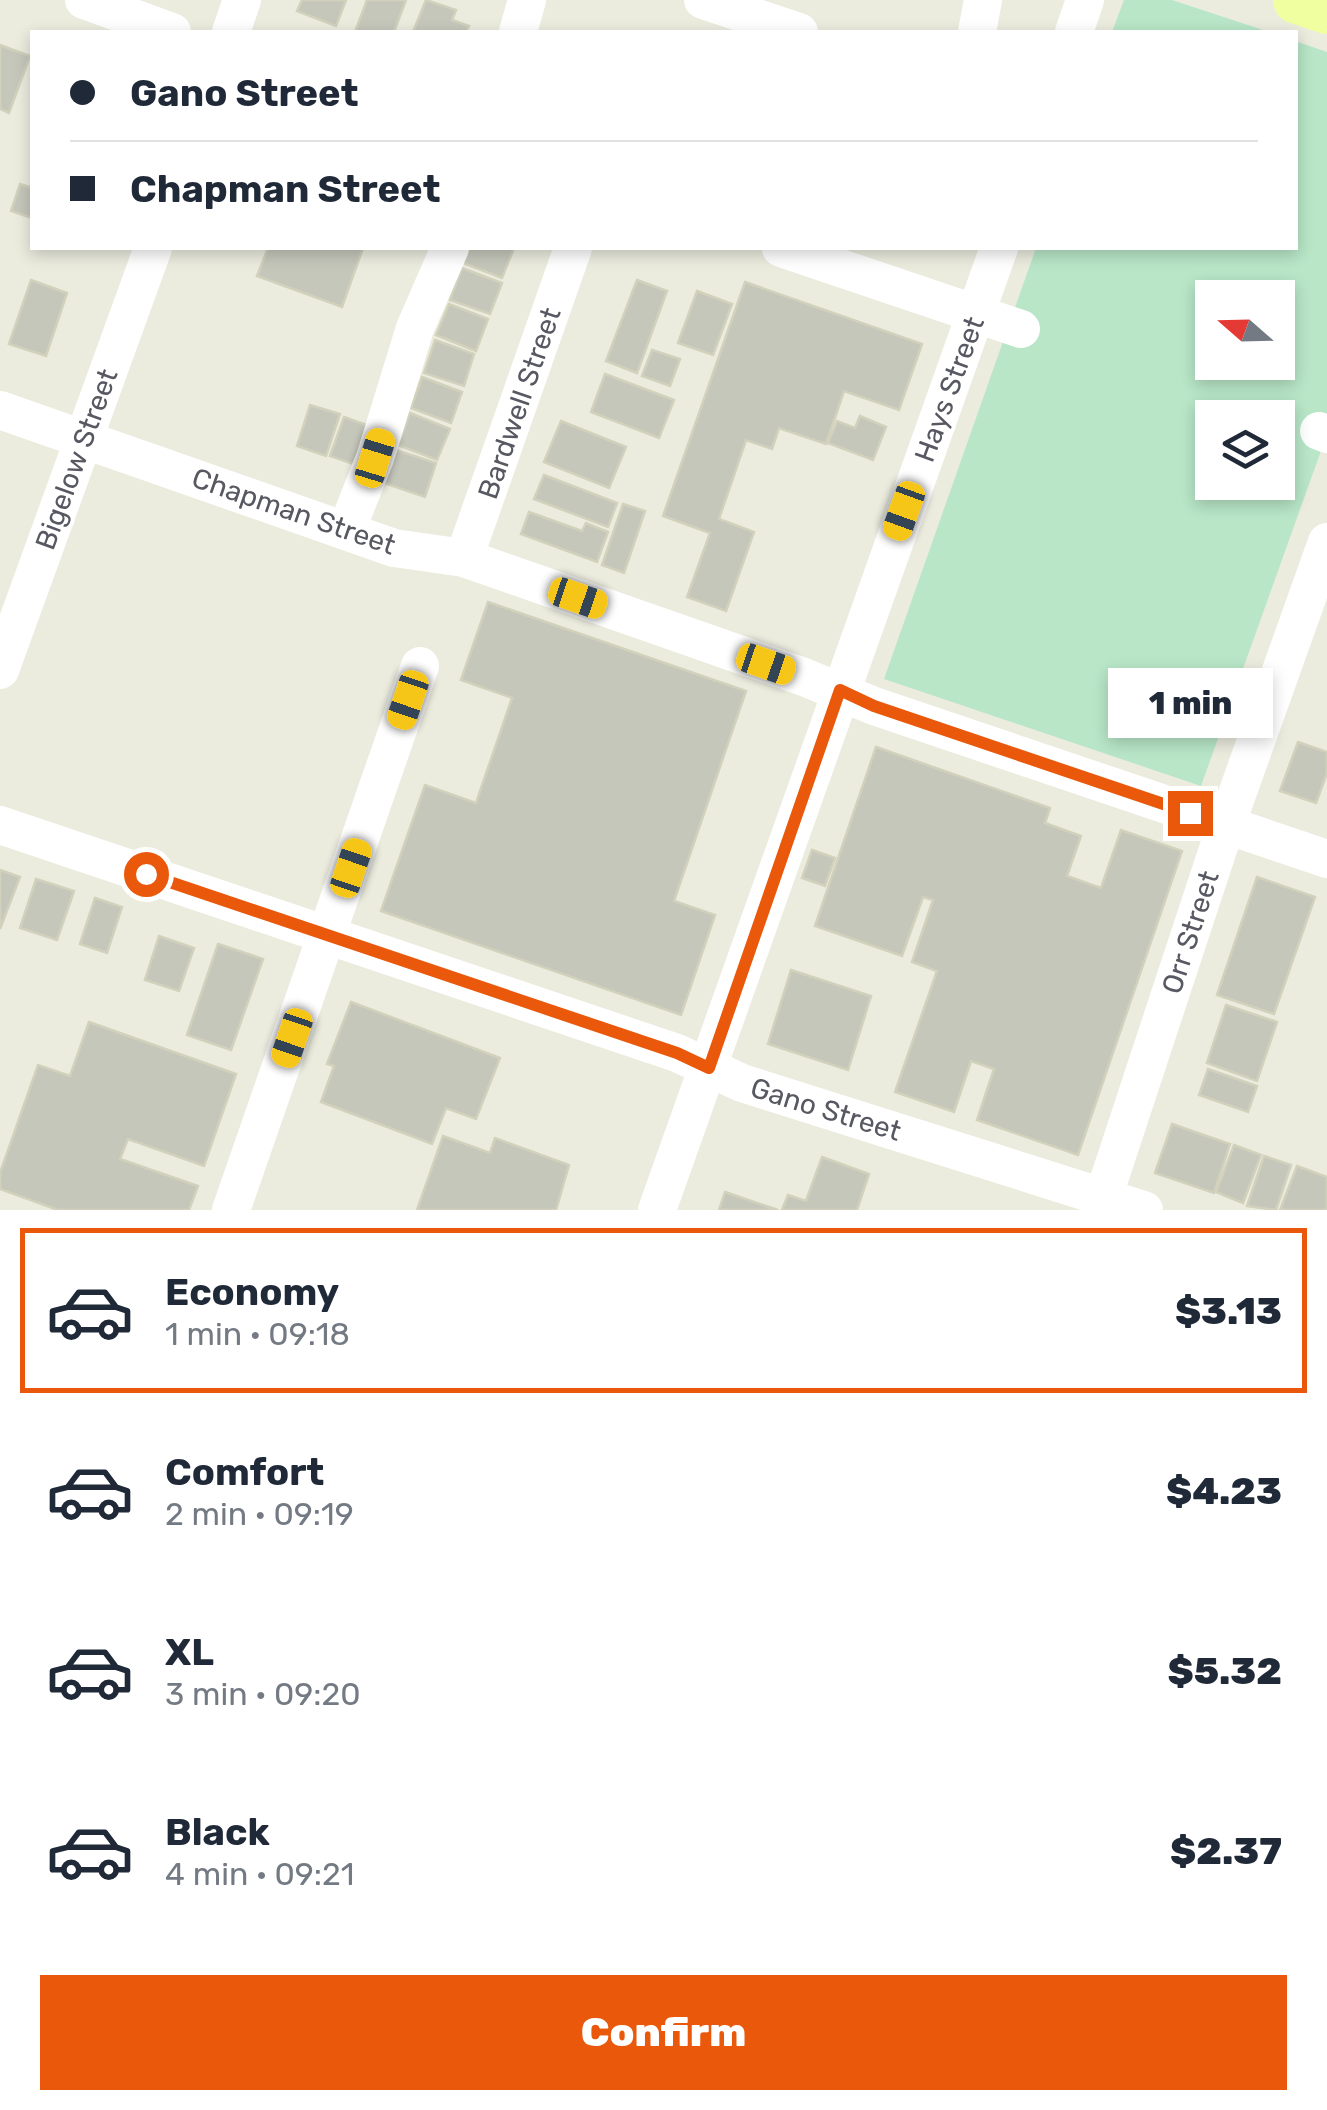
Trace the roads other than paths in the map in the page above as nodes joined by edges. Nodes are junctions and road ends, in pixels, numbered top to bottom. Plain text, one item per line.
1 (84, 0) edge
2 (242, 0) edge
3 (527, 0) edge
4 (703, 0) edge
5 (983, 0) edge
6 (1085, 0) edge
7 (1298, 0) edge
8 (1327, 10) edge
9 (166, 30) edge
10 (231, 30) edge
11 (519, 30) edge
12 (793, 30) edge
13 (977, 30) edge
14 (1075, 30) edge
15 (152, 250) edge
16 (449, 250) edge
17 (572, 250) edge
18 (786, 250) edge
19 (998, 250) edge
20 (976, 314) junction
21 (1021, 329) dead end
22 (0, 410) edge
23 (84, 438) junction
24 (346, 531) junction
25 (1327, 542) edge
26 (464, 558) junction
27 (420, 666) dead end
28 (0, 670) edge
29 (840, 690) junction
30 (0, 825) edge
31 (1226, 825) junction
32 (1327, 859) edge
33 (328, 935) junction
34 (709, 1068) junction
35 (1101, 1203) edge
36 (231, 1210) edge
37 (658, 1210) edge
38 (1144, 1210) edge

1 - 9 street
2 - 10 street
3 - 11 street
4 - 12 street
5 - 13 street
6 - 14 street
7 - 8 main road
15 - 23 street, Bigelow Street
16 - 24 street
17 - 26 street, Bardwell Street
18 - 20 street
19 - 20 street, Hays Street
20 - 21 street
20 - 29 street, Hays Street
22 - 23 street, Chapman Street
23 - 24 street, Chapman Street
23 - 28 street, Bigelow Street
24 - 26 street, Chapman Street
25 - 31 street, Orr Street
26 - 29 street, Chapman Street
27 - 33 street
29 - 31 street, Chapman Street
29 - 34 street, Hays Street
30 - 33 street, Gano Street
31 - 32 street, Chapman Street
31 - 35 street, Orr Street
33 - 34 street, Gano Street
33 - 36 street
34 - 35 street, Gano Street
34 - 37 street, Hays Street
35 - 38 street, Gano Street

